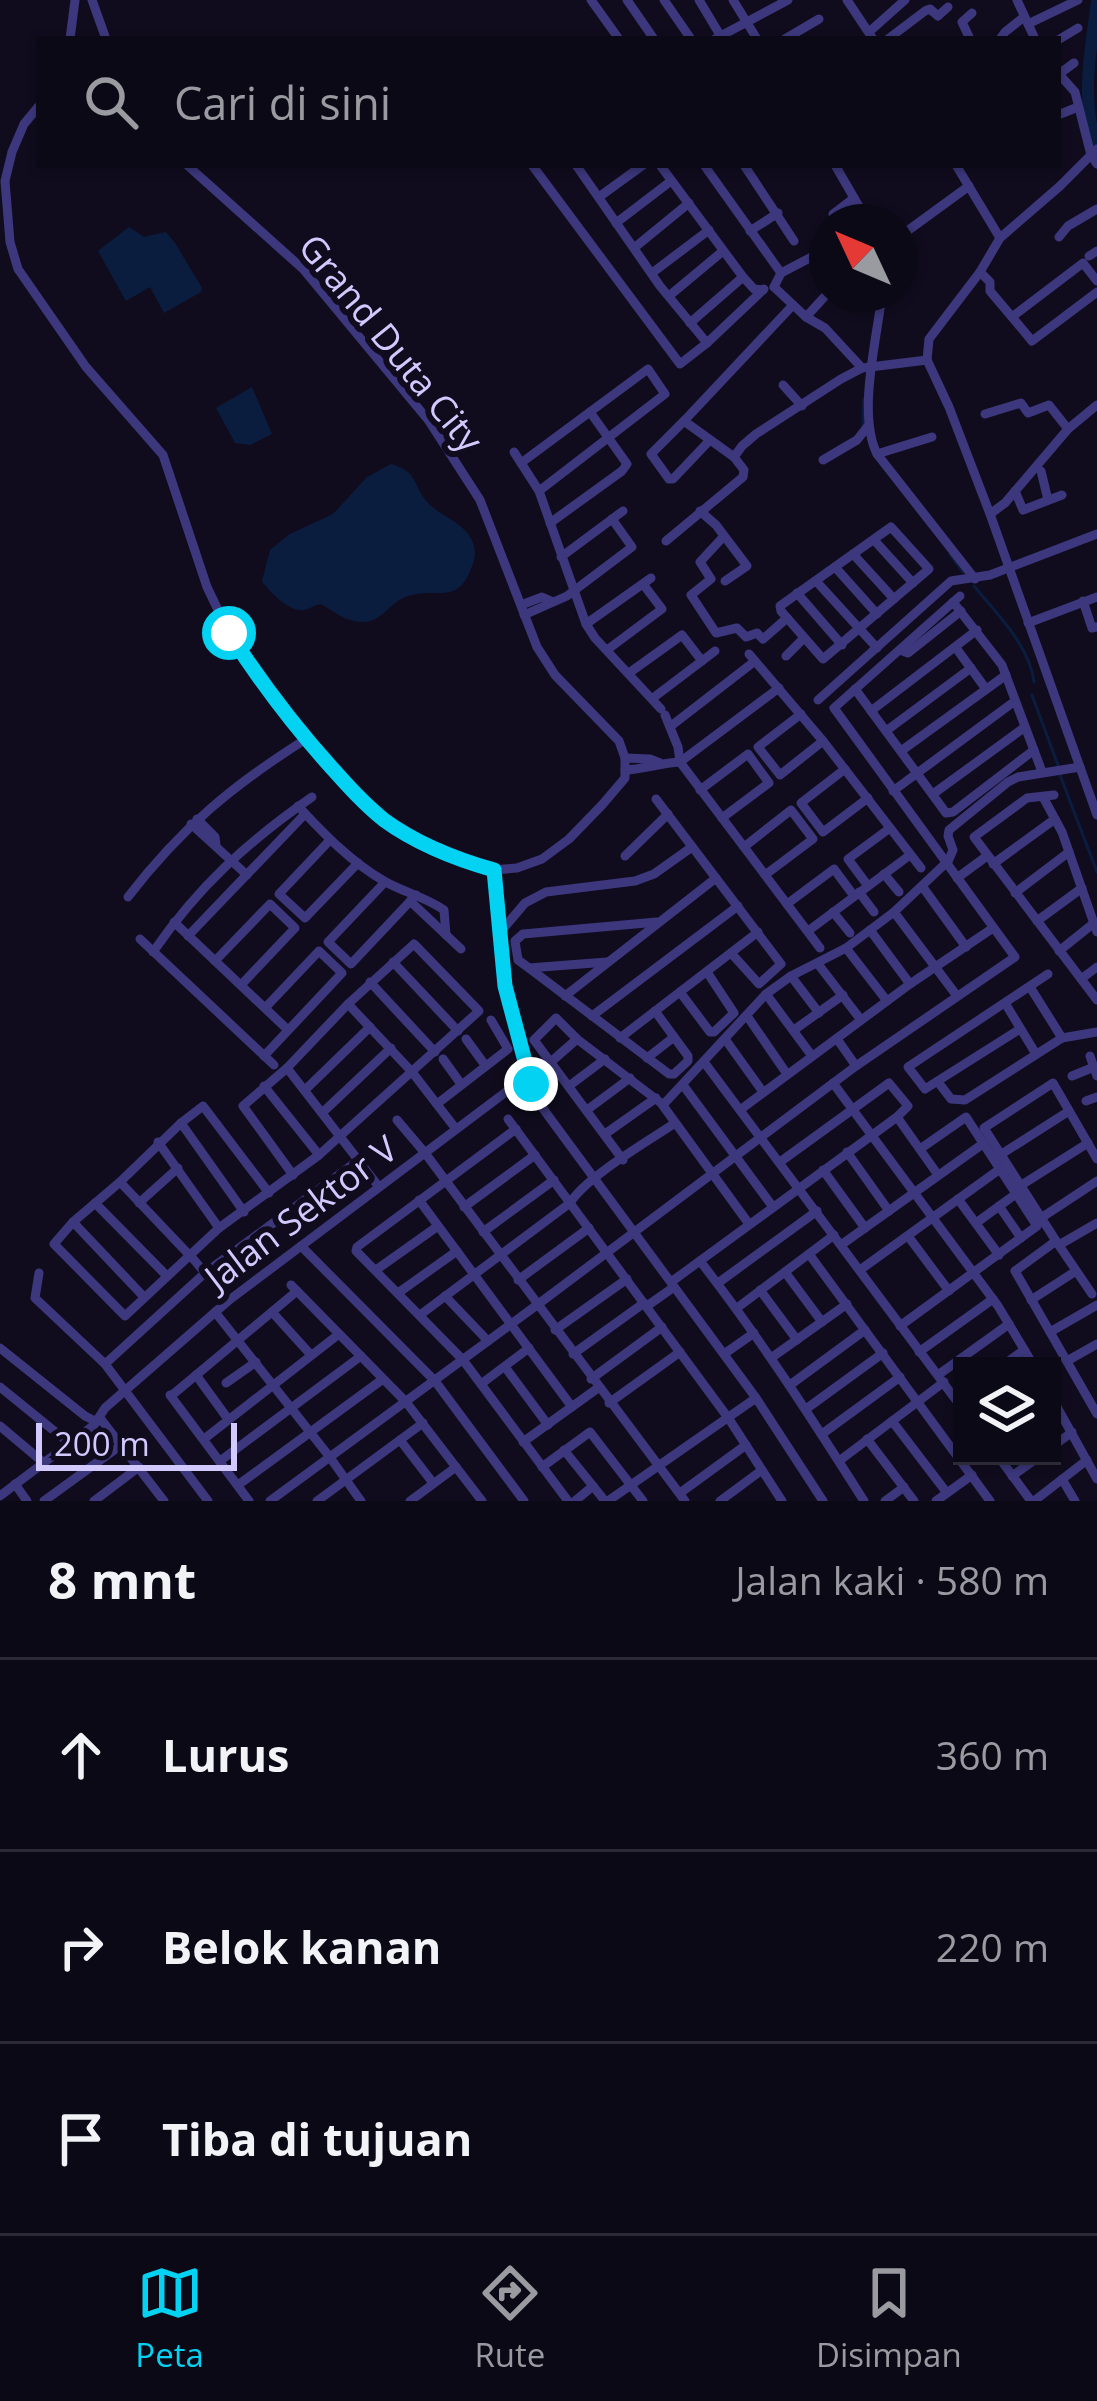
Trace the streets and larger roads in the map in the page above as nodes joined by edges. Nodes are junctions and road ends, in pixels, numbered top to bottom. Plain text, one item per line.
1 (75, 0) edge
2 (92, 0) edge
3 (591, 0) edge
4 (627, 0) edge
5 (664, 0) edge
6 (699, 0) edge
7 (733, 0) edge
8 (788, 0) edge
9 (847, 0) edge
10 (905, 0) edge
11 (1017, 0) edge
12 (1078, 0) edge
13 (771, 4) edge
14 (948, 7) dead end
15 (972, 13) dead end
16 (819, 19) dead end
17 (1026, 21) junction
18 (746, 24) junction
19 (1078, 28) dead end
20 (70, 36) edge
21 (103, 36) edge
22 (617, 36) edge
23 (652, 36) edge
24 (689, 36) edge
25 (717, 36) edge
26 (719, 36) edge
27 (755, 36) edge
28 (790, 36) edge
29 (871, 36) edge
30 (892, 36) edge
31 (969, 36) edge
32 (1004, 36) edge
33 (1034, 36) edge
34 (1061, 38) edge
35 (1074, 63) dead end
36 (1061, 78) edge
37 (1061, 80) edge
38 (1078, 107) junction
39 (36, 110) edge
40 (1061, 114) edge
41 (1095, 155) edge
42 (190, 168) edge
43 (534, 168) edge
44 (578, 168) edge
45 (639, 168) edge
46 (662, 168) edge
47 (706, 168) edge
48 (746, 168) edge
49 (837, 168) edge
50 (958, 168) edge
51 (671, 181) junction
52 (969, 186) junction
53 (599, 197) junction
54 (854, 198) junction
55 (689, 202) junction
56 (846, 204) edge
57 (858, 204) edge
58 (1097, 208) edge
59 (778, 213) junction
60 (616, 223) junction
61 (917, 224) edge
62 (709, 230) junction
63 (750, 231) junction
64 (1060, 237) dead end
65 (1000, 238) junction
66 (794, 241) dead end
67 (634, 248) junction
68 (723, 251) junction
69 (809, 258) edge
70 (980, 272) junction
71 (652, 273) junction
72 (782, 273) junction
73 (742, 278) junction
74 (1097, 281) edge
75 (769, 288) junction
76 (1097, 292) edge
77 (669, 296) junction
78 (794, 305) junction
79 (811, 312) edge
80 (879, 312) edge
81 (806, 317) junction
82 (1012, 317) junction
83 (690, 323) junction
84 (707, 343) junction
85 (926, 360) junction
86 (868, 368) junction
87 (783, 385) dead end
88 (961, 401) dead end
89 (1097, 405) edge
90 (802, 406) junction
91 (949, 407) junction
92 (590, 412) junction
93 (985, 414) dead end
94 (684, 421) junction
95 (868, 426) junction
96 (1068, 429) junction
97 (932, 437) dead end
98 (609, 439) junction
99 (710, 440) junction
100 (514, 452) dead end
101 (877, 454) junction
102 (734, 457) junction
103 (823, 460) dead end
104 (521, 463) junction
105 (1040, 471) dead end
106 (539, 491) junction
107 (1015, 491) junction
108 (1062, 495) dead end
109 (1048, 500) junction
110 (623, 511) dead end
111 (700, 511) junction
112 (990, 514) junction
113 (612, 519) junction
114 (550, 524) junction
115 (1097, 534) edge
116 (724, 536) junction
117 (874, 540) junction
118 (665, 542) dead end
119 (853, 554) junction
120 (562, 557) junction
121 (835, 567) junction
122 (1008, 568) junction
123 (929, 569) junction
124 (975, 578) junction
125 (725, 581) dead end
126 (816, 581) junction
127 (913, 583) junction
128 (945, 586) junction
129 (573, 592) junction
130 (797, 593) junction
131 (1097, 597) edge
132 (894, 599) junction
133 (1083, 601) junction
134 (522, 610) junction
135 (877, 614) junction
136 (787, 619) junction
137 (1028, 622) junction
138 (586, 624) junction
139 (1097, 626) edge
140 (860, 629) junction
141 (977, 630) junction
142 (804, 638) junction
143 (842, 645) junction
144 (877, 648) junction
145 (956, 648) junction
146 (607, 650) junction
147 (715, 651) dead end
148 (786, 656) dead end
149 (702, 661) junction
150 (971, 668) junction
151 (629, 674) junction
152 (1006, 675) junction
153 (779, 688) junction
154 (855, 689) junction
155 (986, 689) junction
156 (652, 698) junction
157 (818, 700) dead end
158 (1015, 701) junction
159 (871, 711) junction
160 (801, 714) junction
161 (666, 717) junction
162 (1025, 727) junction
163 (886, 731) junction
164 (306, 739) junction
165 (823, 742) junction
166 (901, 751) junction
167 (1034, 751) junction
168 (680, 763) junction
169 (625, 764) junction
170 (1080, 767) junction
171 (845, 769) junction
172 (1041, 770) dead end
173 (918, 774) junction
174 (700, 790) junction
175 (893, 791) junction
176 (933, 794) junction
177 (312, 796) dead end
178 (868, 798) junction
179 (656, 799) dead end
180 (302, 810) junction
181 (668, 814) junction
182 (1097, 815) edge
183 (722, 818) junction
184 (1055, 819) junction
185 (194, 821) junction
186 (890, 828) junction
187 (330, 840) junction
188 (692, 847) junction
189 (743, 847) junction
190 (1069, 852) junction
191 (910, 854) junction
192 (625, 856) dead end
193 (230, 860) junction
194 (990, 860) junction
195 (358, 863) junction
196 (946, 864) junction
197 (920, 868) dead end
198 (494, 870) junction
199 (884, 874) junction
200 (247, 875) junction
201 (765, 875) junction
202 (716, 878) junction
203 (957, 878) junction
204 (385, 882) junction
205 (922, 886) junction
206 (1082, 888) junction
207 (860, 891) junction
208 (898, 892) dead end
209 (1016, 893) junction
210 (128, 897) dead end
211 (413, 898) junction
212 (525, 903) junction
213 (498, 904) junction
214 (788, 904) junction
215 (737, 906) junction
216 (833, 911) junction
217 (874, 912) dead end
218 (894, 912) junction
219 (1037, 921) junction
220 (174, 922) junction
221 (657, 922) junction
222 (993, 928) junction
223 (1096, 928) edge
224 (870, 930) junction
225 (501, 931) junction
226 (808, 931) junction
227 (758, 932) junction
228 (850, 933) dead end
229 (188, 936) junction
230 (140, 939) dead end
231 (1029, 946) dead end
232 (966, 947) junction
233 (820, 948) dead end
234 (846, 948) junction
235 (461, 949) dead end
236 (1059, 950) junction
237 (153, 952) junction
238 (731, 952) junction
239 (1015, 957) junction
240 (215, 961) junction
241 (393, 962) junction
242 (607, 962) junction
243 (818, 964) junction
244 (935, 967) junction
245 (1097, 967) edge
246 (529, 968) junction
247 (707, 972) junction
248 (1048, 974) dead end
249 (791, 976) junction
250 (1082, 980) junction
251 (370, 982) junction
252 (910, 984) junction
253 (241, 985) junction
254 (1030, 987) junction
255 (680, 992) junction
256 (766, 994) junction
257 (843, 995) junction
258 (565, 996) junction
259 (957, 996) junction
260 (1097, 1000) edge
261 (887, 1001) junction
262 (1004, 1003) junction
263 (348, 1004) junction
264 (265, 1008) junction
265 (655, 1011) junction
266 (819, 1013) junction
267 (592, 1016) junction
268 (747, 1016) junction
269 (491, 1020) dead end
270 (861, 1020) junction
271 (370, 1027) junction
272 (1020, 1029) junction
273 (288, 1030) junction
274 (794, 1030) junction
275 (1097, 1032) edge
276 (462, 1035) junction
277 (674, 1036) junction
278 (1063, 1037) junction
279 (620, 1038) junction
280 (577, 1039) junction
281 (725, 1039) junction
282 (837, 1039) junction
283 (391, 1048) junction
284 (1036, 1054) junction
285 (524, 1055) junction
286 (264, 1056) junction
287 (439, 1056) junction
288 (812, 1056) junction
289 (646, 1058) junction
290 (605, 1059) junction
291 (552, 1061) junction
292 (704, 1062) junction
293 (485, 1065) junction
294 (281, 1066) junction
295 (856, 1066) junction
296 (1094, 1066) edge
297 (412, 1072) junction
298 (788, 1074) junction
299 (1072, 1076) dead end
300 (630, 1078) junction
301 (938, 1082) junction
302 (833, 1083) junction
303 (461, 1084) junction
304 (682, 1084) junction
305 (515, 1085) junction
306 (264, 1086) junction
307 (569, 1086) junction
308 (305, 1090) junction
309 (531, 1091) junction
310 (763, 1093) junction
311 (660, 1102) junction
312 (437, 1104) junction
313 (853, 1108) junction
314 (244, 1109) junction
315 (740, 1110) junction
316 (587, 1111) junction
317 (1069, 1111) junction
318 (322, 1113) junction
319 (897, 1117) junction
320 (508, 1119) dead end
321 (397, 1120) dead end
322 (181, 1123) junction
323 (675, 1123) junction
324 (223, 1129) junction
325 (516, 1129) junction
326 (456, 1130) junction
327 (873, 1133) junction
328 (605, 1134) junction
329 (761, 1136) junction
330 (343, 1140) junction
331 (158, 1142) junction
332 (983, 1143) junction
333 (1088, 1143) junction
334 (920, 1149) junction
335 (847, 1152) junction
336 (424, 1153) junction
337 (319, 1155) junction
338 (535, 1155) junction
339 (1000, 1155) junction
340 (735, 1156) junction
341 (1097, 1159) edge
342 (359, 1160) junction
343 (623, 1160) junction
344 (780, 1162) junction
345 (178, 1168) junction
346 (1000, 1169) junction
347 (823, 1170) junction
348 (710, 1174) junction
349 (938, 1174) junction
350 (293, 1175) junction
351 (596, 1179) junction
352 (554, 1180) junction
353 (446, 1181) junction
354 (1097, 1181) edge
355 (120, 1183) junction
356 (379, 1187) junction
357 (800, 1187) junction
358 (1018, 1190) junction
359 (915, 1192) junction
360 (269, 1193) junction
361 (958, 1199) junction
362 (419, 1200) junction
363 (95, 1203) junction
364 (140, 1203) junction
365 (570, 1203) junction
366 (999, 1206) junction
367 (464, 1207) junction
368 (773, 1207) junction
369 (817, 1210) junction
370 (889, 1210) junction
371 (244, 1212) junction
372 (934, 1217) junction
373 (1041, 1218) junction
374 (73, 1222) junction
375 (976, 1222) junction
376 (1097, 1223) edge
377 (749, 1225) junction
378 (438, 1226) junction
379 (219, 1228) junction
380 (589, 1228) junction
381 (865, 1228) junction
382 (483, 1232) junction
383 (635, 1232) junction
384 (908, 1236) junction
385 (1022, 1238) junction
386 (838, 1240) junction
387 (1058, 1243) junction
388 (301, 1246) junction
389 (457, 1251) junction
390 (607, 1253) junction
391 (809, 1254) junction
392 (500, 1255) junction
393 (999, 1255) junction
394 (191, 1257) junction
395 (700, 1261) junction
396 (376, 1270) junction
397 (860, 1270) junction
398 (1076, 1271) junction
399 (785, 1272) junction
400 (205, 1273) junction
401 (39, 1274) dead end
402 (974, 1274) junction
403 (474, 1275) junction
404 (167, 1276) junction
405 (518, 1280) junction
406 (627, 1280) junction
407 (1097, 1281) edge
408 (718, 1283) junction
409 (672, 1284) junction
410 (760, 1290) junction
411 (949, 1291) junction
412 (398, 1293) junction
413 (445, 1297) junction
414 (144, 1298) junction
415 (993, 1299) junction
416 (1031, 1300) junction
417 (228, 1301) junction
418 (1095, 1301) edge
419 (847, 1304) junction
420 (537, 1305) junction
421 (645, 1305) junction
422 (736, 1308) junction
423 (215, 1312) junction
424 (272, 1312) junction
425 (420, 1315) junction
426 (822, 1322) junction
427 (512, 1323) junction
428 (1009, 1324) junction
429 (900, 1326) junction
430 (662, 1327) junction
431 (555, 1330) junction
432 (865, 1330) junction
433 (1049, 1332) junction
434 (754, 1333) junction
435 (339, 1334) junction
436 (238, 1340) junction
437 (797, 1340) junction
438 (488, 1341) junction
439 (1097, 1344) edge
440 (0, 1348) edge
441 (529, 1348) junction
442 (1024, 1350) junction
443 (680, 1352) junction
444 (920, 1352) junction
445 (883, 1353) junction
446 (311, 1354) junction
447 (574, 1354) junction
448 (724, 1354) junction
449 (96, 1356) junction
450 (361, 1356) junction
451 (1014, 1357) edge
452 (1028, 1357) edge
453 (771, 1358) junction
454 (463, 1360) junction
455 (1067, 1361) junction
456 (256, 1362) junction
457 (505, 1367) junction
458 (196, 1375) junction
459 (900, 1377) junction
460 (383, 1379) junction
461 (941, 1379) junction
462 (435, 1381) junction
463 (226, 1383) dead end
464 (481, 1384) junction
465 (595, 1384) junction
466 (1097, 1384) edge
467 (274, 1385) junction
468 (790, 1385) junction
469 (0, 1387) edge
470 (126, 1392) junction
471 (1084, 1392) junction
472 (953, 1394) edge
473 (756, 1398) junction
474 (918, 1401) junction
475 (406, 1402) junction
476 (609, 1403) junction
477 (572, 1407) junction
478 (291, 1408) junction
479 (806, 1409) junction
480 (1097, 1414) edge
481 (1061, 1416) edge
482 (228, 1419) junction
483 (729, 1419) junction
484 (98, 1420) junction
485 (892, 1420) junction
486 (423, 1423) junction
487 (548, 1425) junction
488 (0, 1426) edge
489 (310, 1432) junction
490 (1072, 1432) junction
491 (822, 1434) junction
492 (204, 1439) junction
493 (867, 1439) junction
494 (400, 1440) junction
495 (1061, 1440) edge
496 (523, 1442) junction
497 (953, 1442) edge
498 (69, 1443) junction
499 (950, 1444) junction
500 (121, 1445) junction
501 (746, 1445) junction
502 (564, 1450) junction
503 (329, 1456) junction
504 (1087, 1460) junction
505 (220, 1461) junction
506 (839, 1461) junction
507 (44, 1463) junction
508 (659, 1465) junction
509 (1004, 1465) edge
510 (1028, 1465) edge
511 (139, 1467) junction
512 (456, 1467) junction
513 (542, 1467) junction
514 (762, 1470) junction
515 (971, 1475) junction
516 (1012, 1477) junction
517 (1062, 1479) junction
518 (1097, 1479) edge
519 (346, 1481) junction
520 (433, 1483) junction
521 (15, 1484) junction
522 (631, 1484) junction
523 (238, 1485) junction
524 (593, 1486) junction
525 (904, 1487) junction
526 (947, 1493) junction
527 (0, 1496) edge
528 (478, 1496) edge
529 (161, 1497) edge
530 (682, 1497) edge
531 (776, 1499) edge
532 (321, 1500) edge
533 (27, 1501) edge
534 (44, 1501) edge
535 (94, 1501) edge
536 (147, 1501) edge
537 (208, 1501) edge
538 (250, 1501) edge
539 (270, 1501) edge
540 (361, 1501) edge
541 (410, 1501) edge
542 (461, 1501) edge
543 (524, 1501) edge
544 (572, 1501) edge
545 (607, 1501) edge
546 (644, 1501) edge
547 (720, 1501) edge
548 (823, 1501) edge
549 (864, 1501) edge
550 (885, 1501) edge
551 (914, 1501) edge
552 (936, 1501) edge
553 (990, 1501) edge
554 (1032, 1501) edge
555 (1075, 1501) edge

1 - 20 street
2 - 21 street
3 - 22 street
4 - 23 street
5 - 24 street
6 - 25 street
7 - 18 street
8 - 13 street
9 - 29 street
10 - 29 street
11 - 17 street
12 - 17 street
13 - 18 street
14 - 30 street
15 - 31 street
16 - 28 street
17 - 32 street
17 - 33 street
18 - 26 street
18 - 27 street
19 - 34 street
35 - 36 street
37 - 38 street
38 - 40 street
38 - 41 street
39 - 164 street
41 - 65 street
42 - 134 street, Grand Duta City
43 - 84 street
44 - 53 street
45 - 53 street
46 - 51 street
47 - 63 street
48 - 59 street
49 - 54 street
50 - 52 street
51 - 55 street
51 - 60 street
52 - 61 street
52 - 65 street
53 - 60 street
54 - 56 street
54 - 57 street
55 - 62 street
55 - 67 street
58 - 64 street
59 - 63 street
59 - 66 street
60 - 67 street
62 - 68 street
62 - 71 street
63 - 72 street
65 - 70 street
67 - 71 street
68 - 73 street
68 - 77 street
69 - 72 street
70 - 82 street
70 - 85 street
71 - 77 street
72 - 75 street
73 - 75 street
73 - 83 street
74 - 82 street
75 - 78 street
75 - 84 street
76 - 82 street
77 - 83 street
78 - 81 street
78 - 94 street
79 - 81 street
80 - 86 street
81 - 86 street
83 - 84 street
85 - 86 street
85 - 91 street
86 - 90 street
86 - 95 street
87 - 90 street
88 - 91 street
89 - 96 street
90 - 102 street
91 - 112 street
92 - 98 street
92 - 98 street
92 - 104 street
93 - 96 street
94 - 99 street
94 - 99 street
95 - 101 street
95 - 103 street
96 - 107 street
97 - 101 street
98 - 106 street
98 - 114 street
99 - 102 street
100 - 104 street
101 - 124 street
102 - 111 street
104 - 106 street
105 - 109 street
106 - 114 street
107 - 109 street
107 - 112 street
108 - 109 street
110 - 113 street
111 - 116 street
111 - 118 street
112 - 122 street
113 - 120 street
113 - 129 street
114 - 120 street
115 - 122 street
116 - 125 street
116 - 136 street
117 - 119 street
117 - 123 street
117 - 127 street
119 - 121 street
119 - 132 street
120 - 129 street
121 - 126 street
121 - 135 street
122 - 124 street
122 - 137 street
123 - 127 street
123 - 128 street
124 - 128 street
126 - 130 street
126 - 140 street
127 - 132 street
128 - 144 street
129 - 134 street
129 - 138 street
130 - 136 street
130 - 143 street
131 - 133 street
132 - 135 street
133 - 137 street
133 - 139 street
134 - 169 street, Grand Duta City
135 - 140 street
136 - 142 street
137 - 170 street
138 - 146 street
138 - 146 street
140 - 143 street
140 - 144 street
141 - 145 street
141 - 152 street
141 - 154 street
142 - 143 street
142 - 148 street
144 - 157 street
145 - 150 street
145 - 159 street
146 - 151 street
147 - 149 street
149 - 151 street
149 - 156 street
150 - 155 street
150 - 163 street
151 - 156 street
152 - 155 street
152 - 158 street
153 - 160 street
153 - 161 street
153 - 168 street
154 - 159 street
154 - 175 street
155 - 166 street
156 - 161 street
158 - 162 street
158 - 173 street
159 - 163 street
160 - 165 street
160 - 165 street
161 - 168 street
162 - 167 street
162 - 176 street
163 - 166 street
164 - 185 street
164 - 198 street
165 - 171 street
166 - 173 street
167 - 172 street
167 - 176 street
168 - 169 street
168 - 174 street
169 - 198 street
170 - 182 street
170 - 196 street
171 - 178 street
171 - 178 street
173 - 175 street
173 - 176 street
174 - 183 street
174 - 183 street
175 - 196 street
177 - 180 street
178 - 186 street
179 - 181 street
180 - 187 street
180 - 193 street
180 - 200 street
181 - 188 street
181 - 192 street
183 - 189 street
184 - 190 street
184 - 194 street
184 - 194 street
185 - 193 street
185 - 210 street
186 - 191 street
186 - 207 street
187 - 195 street
187 - 195 street
188 - 202 street
188 - 212 street
189 - 201 street
189 - 201 street
190 - 206 street
190 - 209 street
191 - 197 street
191 - 199 street
193 - 200 street
193 - 220 street
194 - 203 street
194 - 209 street
195 - 204 street
196 - 203 street
196 - 205 street
198 - 213 street
199 - 207 street
199 - 208 street
200 - 229 street
201 - 214 street
202 - 215 street
202 - 221 street
203 - 222 street
204 - 211 street
204 - 211 street
205 - 218 street
205 - 232 street
206 - 219 street
206 - 223 street
207 - 214 street
207 - 216 street
207 - 217 street
209 - 219 street
211 - 235 street
212 - 213 street
212 - 225 street
213 - 225 street
214 - 226 street
215 - 227 street
215 - 267 street
216 - 226 street
216 - 228 street
218 - 224 street
218 - 244 street
219 - 236 street
220 - 229 street
220 - 237 street
221 - 242 street
221 - 246 street
222 - 232 street
222 - 239 street
223 - 236 street
224 - 234 street
224 - 252 street
225 - 285 street
226 - 233 street
227 - 238 street
227 - 238 street
229 - 240 street
230 - 237 street
231 - 239 street
232 - 244 street
234 - 243 street
234 - 261 street
236 - 250 street
237 - 286 street
238 - 247 street
239 - 259 street
240 - 253 street
240 - 253 street
241 - 251 street
241 - 276 street
241 - 276 street
242 - 246 street
242 - 258 street
243 - 249 street
243 - 257 street
244 - 252 street
244 - 259 street
245 - 250 street
246 - 258 street
247 - 255 street
247 - 255 street
248 - 254 street
249 - 256 street
249 - 266 street
250 - 260 street
251 - 263 street
251 - 287 street
252 - 261 street
253 - 264 street
254 - 262 street
254 - 278 street
255 - 265 street
256 - 268 street
256 - 274 street
257 - 266 street
257 - 270 street
258 - 267 street
259 - 295 street
261 - 270 street
262 - 272 street
262 - 301 street
263 - 271 street
263 - 294 street
264 - 273 street
264 - 273 street
265 - 277 street
265 - 279 street
266 - 274 street
267 - 279 street
268 - 281 street
268 - 298 street
269 - 293 street
270 - 282 street
271 - 283 street
271 - 308 street
272 - 284 street
272 - 301 street
273 - 286 street
274 - 288 street
275 - 278 street
276 - 287 street
276 - 293 street
277 - 289 street
277 - 289 street
278 - 284 street
279 - 289 street
280 - 290 street
280 - 291 street
280 - 291 street
281 - 292 street
281 - 310 street
282 - 288 street
282 - 295 street
283 - 297 street
283 - 318 street
284 - 301 street
285 - 305 street
285 - 309 street
286 - 294 street
287 - 297 street
287 - 303 street
288 - 298 street
290 - 300 street
290 - 307 street
291 - 307 street
292 - 304 street
292 - 315 street
293 - 303 street
294 - 306 street
294 - 308 street
295 - 302 street
296 - 299 street
297 - 312 street
297 - 330 street
298 - 310 street
300 - 311 street
300 - 316 street
302 - 313 street
302 - 329 street
303 - 312 street
304 - 311 street
304 - 340 street
305 - 309 street
305 - 326 street, Jalan Sektor V
306 - 314 street
306 - 337 street
307 - 316 street
308 - 318 street
309 - 351 street
310 - 315 street
311 - 323 street
311 - 328 street
312 - 326 street
313 - 319 street
313 - 327 street
313 - 344 street
314 - 324 street
314 - 350 street
315 - 329 street
316 - 328 street
317 - 333 street
317 - 339 street
317 - 339 street
318 - 330 street
319 - 327 street
319 - 334 street
320 - 325 street
321 - 336 street
322 - 324 street
322 - 331 street
322 - 371 street
323 - 343 street
323 - 348 street
324 - 360 street
325 - 338 street
325 - 353 street
326 - 336 street, Jalan Sektor V
327 - 335 street
327 - 359 street
328 - 343 street
329 - 340 street
329 - 344 street
330 - 337 street
330 - 342 street
331 - 345 street
331 - 355 street
332 - 334 street
332 - 346 street
332 - 349 street
333 - 341 street
333 - 358 street
334 - 349 street
335 - 347 street
335 - 370 street
336 - 353 street
336 - 356 street, Jalan Sektor V
337 - 350 street
338 - 352 street
338 - 367 street
339 - 358 street
340 - 348 street
340 - 368 street
342 - 356 street
342 - 400 street
343 - 351 street
344 - 357 street
345 - 364 street
345 - 379 street
346 - 358 street
346 - 361 street
347 - 357 street
347 - 381 street
348 - 377 street
348 - 383 street
349 - 359 street
350 - 360 street
351 - 365 street
351 - 383 street
352 - 365 street
352 - 382 street
353 - 362 street
353 - 367 street
354 - 373 street
355 - 363 street
355 - 364 street
356 - 388 street, Jalan Sektor V
357 - 368 street
357 - 369 street
358 - 366 street
358 - 373 street
358 - 385 street
359 - 370 street
359 - 372 street
360 - 371 street
361 - 372 street
361 - 375 street
362 - 378 street
362 - 396 street
363 - 374 street
363 - 404 street
364 - 394 street
365 - 380 street
365 - 392 street
366 - 375 street
366 - 385 street
367 - 382 street
368 - 377 street
369 - 386 street
369 - 408 street
370 - 381 street
371 - 379 street
372 - 384 street
372 - 402 street
373 - 387 street
374 - 414 street
374 - 414 street
375 - 393 street
376 - 387 street
377 - 395 street
378 - 389 street
378 - 396 street
379 - 394 street
380 - 390 street
380 - 405 street
381 - 386 street
382 - 392 street
383 - 390 street
383 - 409 street
384 - 397 street
384 - 411 street
385 - 393 street
386 - 391 street
386 - 397 street
387 - 398 street
387 - 416 street
388 - 417 street, Jalan Sektor V
388 - 462 street
389 - 403 street
389 - 412 street
390 - 406 street
390 - 420 street
391 - 399 street
391 - 419 street
392 - 403 street
392 - 405 street
393 - 402 street
394 - 400 street
394 - 404 street
395 - 408 street
395 - 409 street
396 - 412 street
397 - 429 street
398 - 416 street
398 - 418 street
399 - 410 street
399 - 426 street
400 - 417 street
400 - 449 street
401 - 449 street
402 - 411 street
402 - 415 street
403 - 413 street
403 - 427 street
404 - 414 street
405 - 420 street
406 - 421 street
406 - 431 street
407 - 418 street
408 - 422 street
409 - 421 street
409 - 448 street
410 - 422 street
410 - 437 street
411 - 429 street
412 - 425 street
413 - 425 street
413 - 438 street
415 - 428 street
415 - 444 street
416 - 433 street
417 - 423 street, Jalan Sektor V
418 - 433 street
419 - 426 street
419 - 432 street
420 - 427 street
420 - 431 street
421 - 430 street
421 - 447 street
422 - 434 street
423 - 436 street
423 - 470 street, Jalan Sektor V
424 - 435 street
424 - 436 street
424 - 446 street
425 - 454 street
426 - 437 street
427 - 438 street
427 - 441 street
428 - 442 street
428 - 461 street
429 - 444 street
430 - 443 street
430 - 465 street
431 - 447 street
432 - 445 street
432 - 468 street
433 - 455 street
434 - 448 street
434 - 453 street
435 - 446 street
435 - 450 street
436 - 456 street
436 - 458 street
437 - 453 street
438 - 454 street
439 - 455 street
440 - 484 street
441 - 457 street
441 - 477 street
442 - 451 street
442 - 452 street
443 - 476 street
443 - 483 street
444 - 461 street
445 - 459 street
445 - 479 street
446 - 467 street
447 - 465 street
448 - 473 street
449 - 470 street
450 - 460 street
450 - 478 street
453 - 468 street
454 - 462 street
454 - 464 street
455 - 471 street
456 - 463 street
456 - 467 street
457 - 464 street
457 - 487 street
458 - 482 street
458 - 492 street
459 - 474 street
459 - 491 street
460 - 475 street
460 - 489 street
461 - 472 street
461 - 474 street
462 - 475 street
462 - 543 street
464 - 496 street
465 - 476 street
465 - 477 street
466 - 471 street
467 - 478 street
467 - 482 street
468 - 479 street
469 - 498 street
470 - 484 street, Jalan Sektor V
470 - 537 street
471 - 480 street
473 - 483 street
473 - 548 street
474 - 485 street
474 - 499 street
475 - 486 street
475 - 503 street
476 - 508 street
477 - 487 street
478 - 489 street
478 - 505 street
479 - 491 street
481 - 490 street
482 - 492 street
483 - 501 street
483 - 508 street
484 - 498 street, Jalan Sektor V
484 - 500 street
485 - 493 street
485 - 526 street
486 - 494 street
486 - 512 street
487 - 496 street
488 - 507 street
489 - 503 street
489 - 523 street
490 - 495 street
490 - 504 street
491 - 506 street
492 - 505 street
493 - 506 street
493 - 525 street
494 - 519 street
494 - 520 street
496 - 513 street
497 - 499 street
498 - 507 street, Jalan Sektor V
499 - 515 street
500 - 511 street
500 - 534 street
501 - 514 street
501 - 530 street
502 - 513 street
502 - 522 street
502 - 524 street
503 - 519 street
503 - 539 street
504 - 517 street
504 - 518 street
505 - 523 street
506 - 549 street
507 - 521 street, Jalan Sektor V
508 - 522 street
508 - 530 street
509 - 516 street
510 - 516 street
511 - 529 street
511 - 535 street
512 - 520 street
512 - 528 street
513 - 544 street
514 - 531 street
514 - 547 street
515 - 526 street
515 - 553 street
516 - 554 street
517 - 554 street
517 - 555 street
519 - 532 street
519 - 540 street
520 - 541 street
521 - 527 street, Jalan Sektor V
521 - 533 street
522 - 545 street
522 - 546 street
523 - 538 street
524 - 544 street
524 - 545 street
525 - 550 street
525 - 551 street
526 - 552 street
528 - 542 street
529 - 536 street

